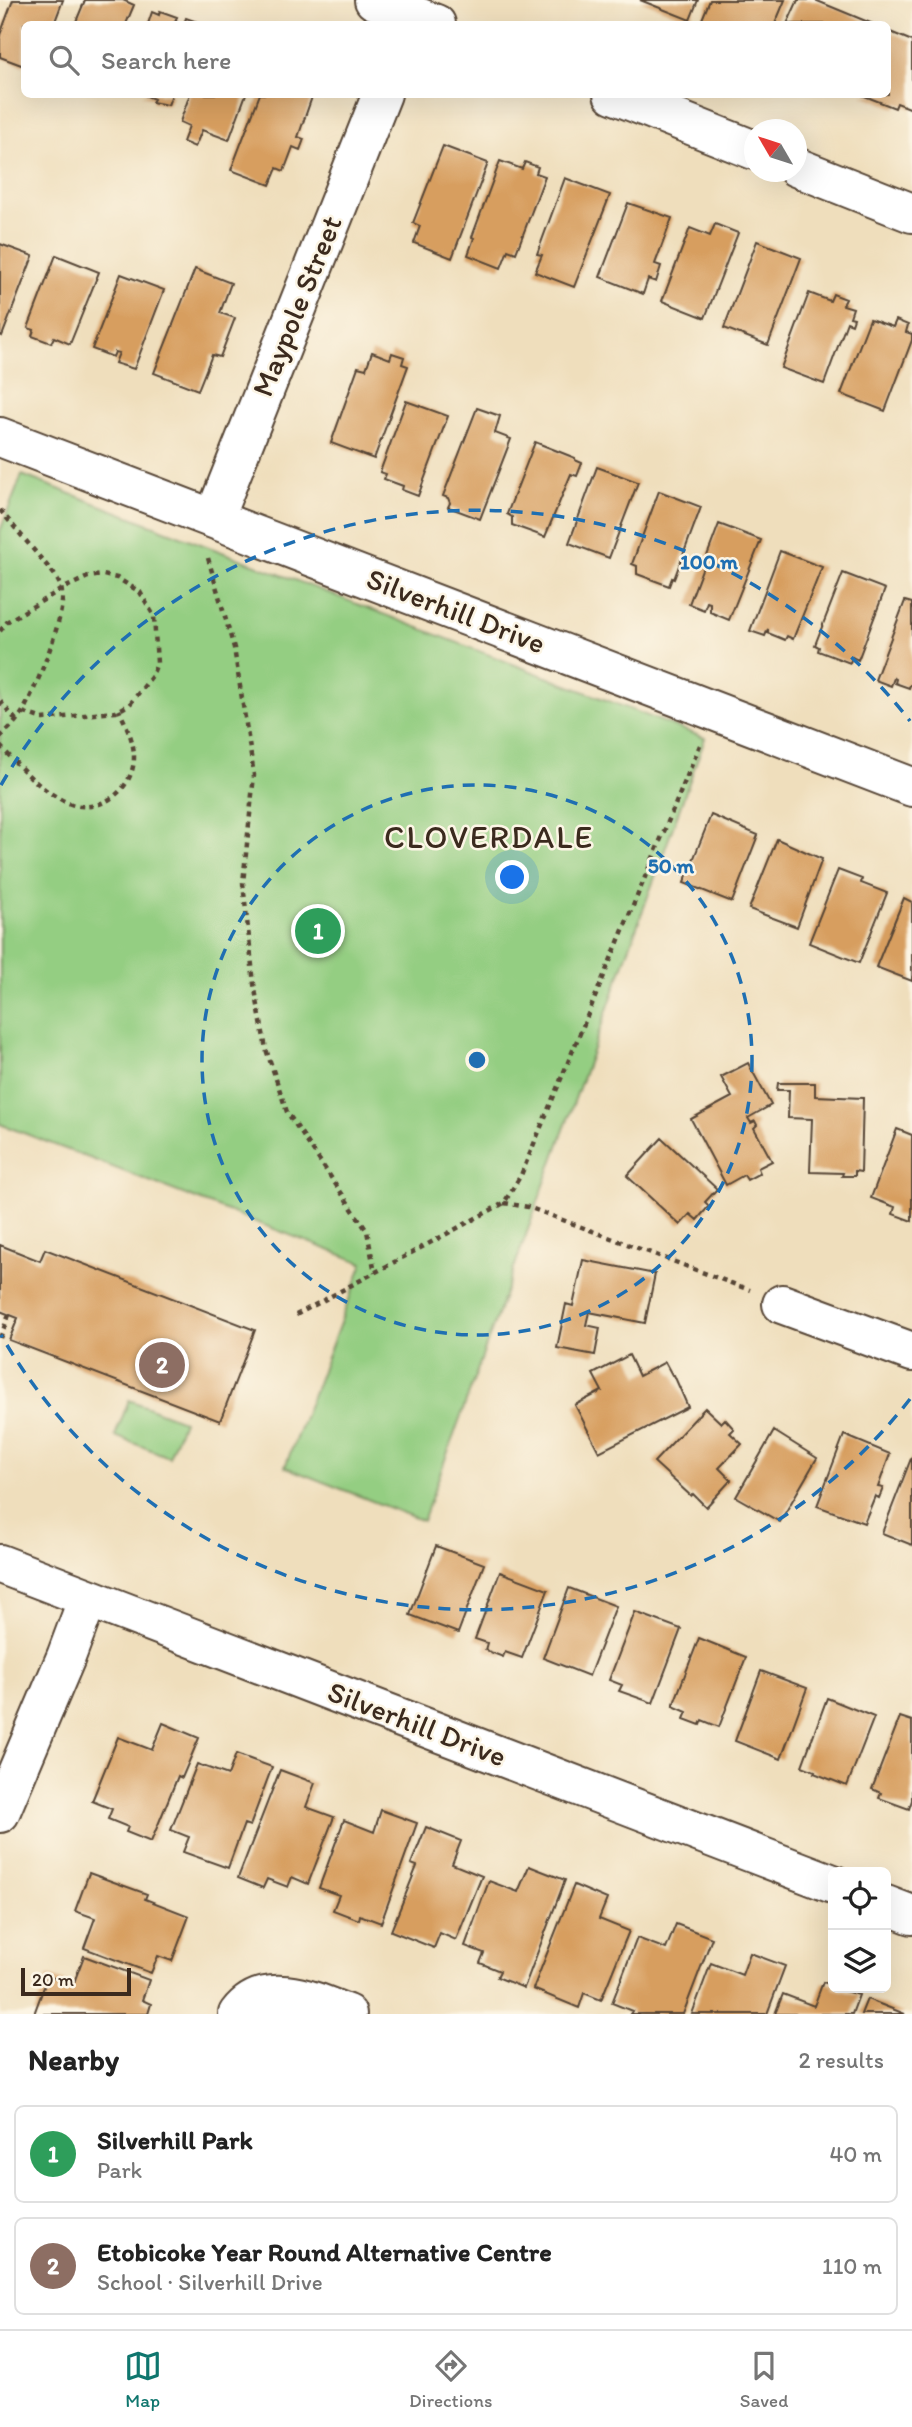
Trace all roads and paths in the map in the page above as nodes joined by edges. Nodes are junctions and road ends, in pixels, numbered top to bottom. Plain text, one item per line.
1 (374, 0) edge
2 (434, 18) edge
3 (380, 98) edge
4 (623, 98) edge
5 (744, 146) edge
6 (807, 171) edge
7 (912, 213) edge
8 (0, 437) edge
9 (0, 510) edge
10 (206, 515) junction
11 (61, 589) junction
12 (0, 631) edge
13 (0, 701) edge
14 (119, 710) junction
15 (22, 712) junction
16 (718, 712) junction
17 (16, 720) junction
18 (0, 737) edge
19 (0, 746) edge
20 (912, 787) edge
21 (504, 1203) junction
22 (375, 1273) junction
23 (782, 1304) joint
24 (9, 1315) dead end
25 (296, 1315) dead end
26 (0, 1338) edge
27 (912, 1352) edge
28 (0, 1564) edge
29 (88, 1598) junction
30 (0, 1813) edge
31 (828, 1883) edge
32 (891, 1907) edge
33 (912, 1915) edge
34 (238, 2014) edge
35 (347, 2014) edge

1 - 2 street
3 - 10 street, Maypole Street
4 - 5 street
6 - 7 street
8 - 10 street, Silverhill Drive
9 - 11 path
10 - 16 street, Silverhill Drive
10 - 22 path
11 - 12 path
11 - 14 path
11 - 15 path
13 - 17 path
14 - 15 path
14 - 19 path
15 - 17 path
16 - 20 street, Silverhill Drive
16 - 21 path
17 - 18 path
21 - 22 path
21 - 23 path
22 - 25 path
23 - 27 street
24 - 26 path
28 - 29 street, Silverhill Drive
29 - 30 street
29 - 31 street, Silverhill Drive
32 - 33 street
34 - 35 street

